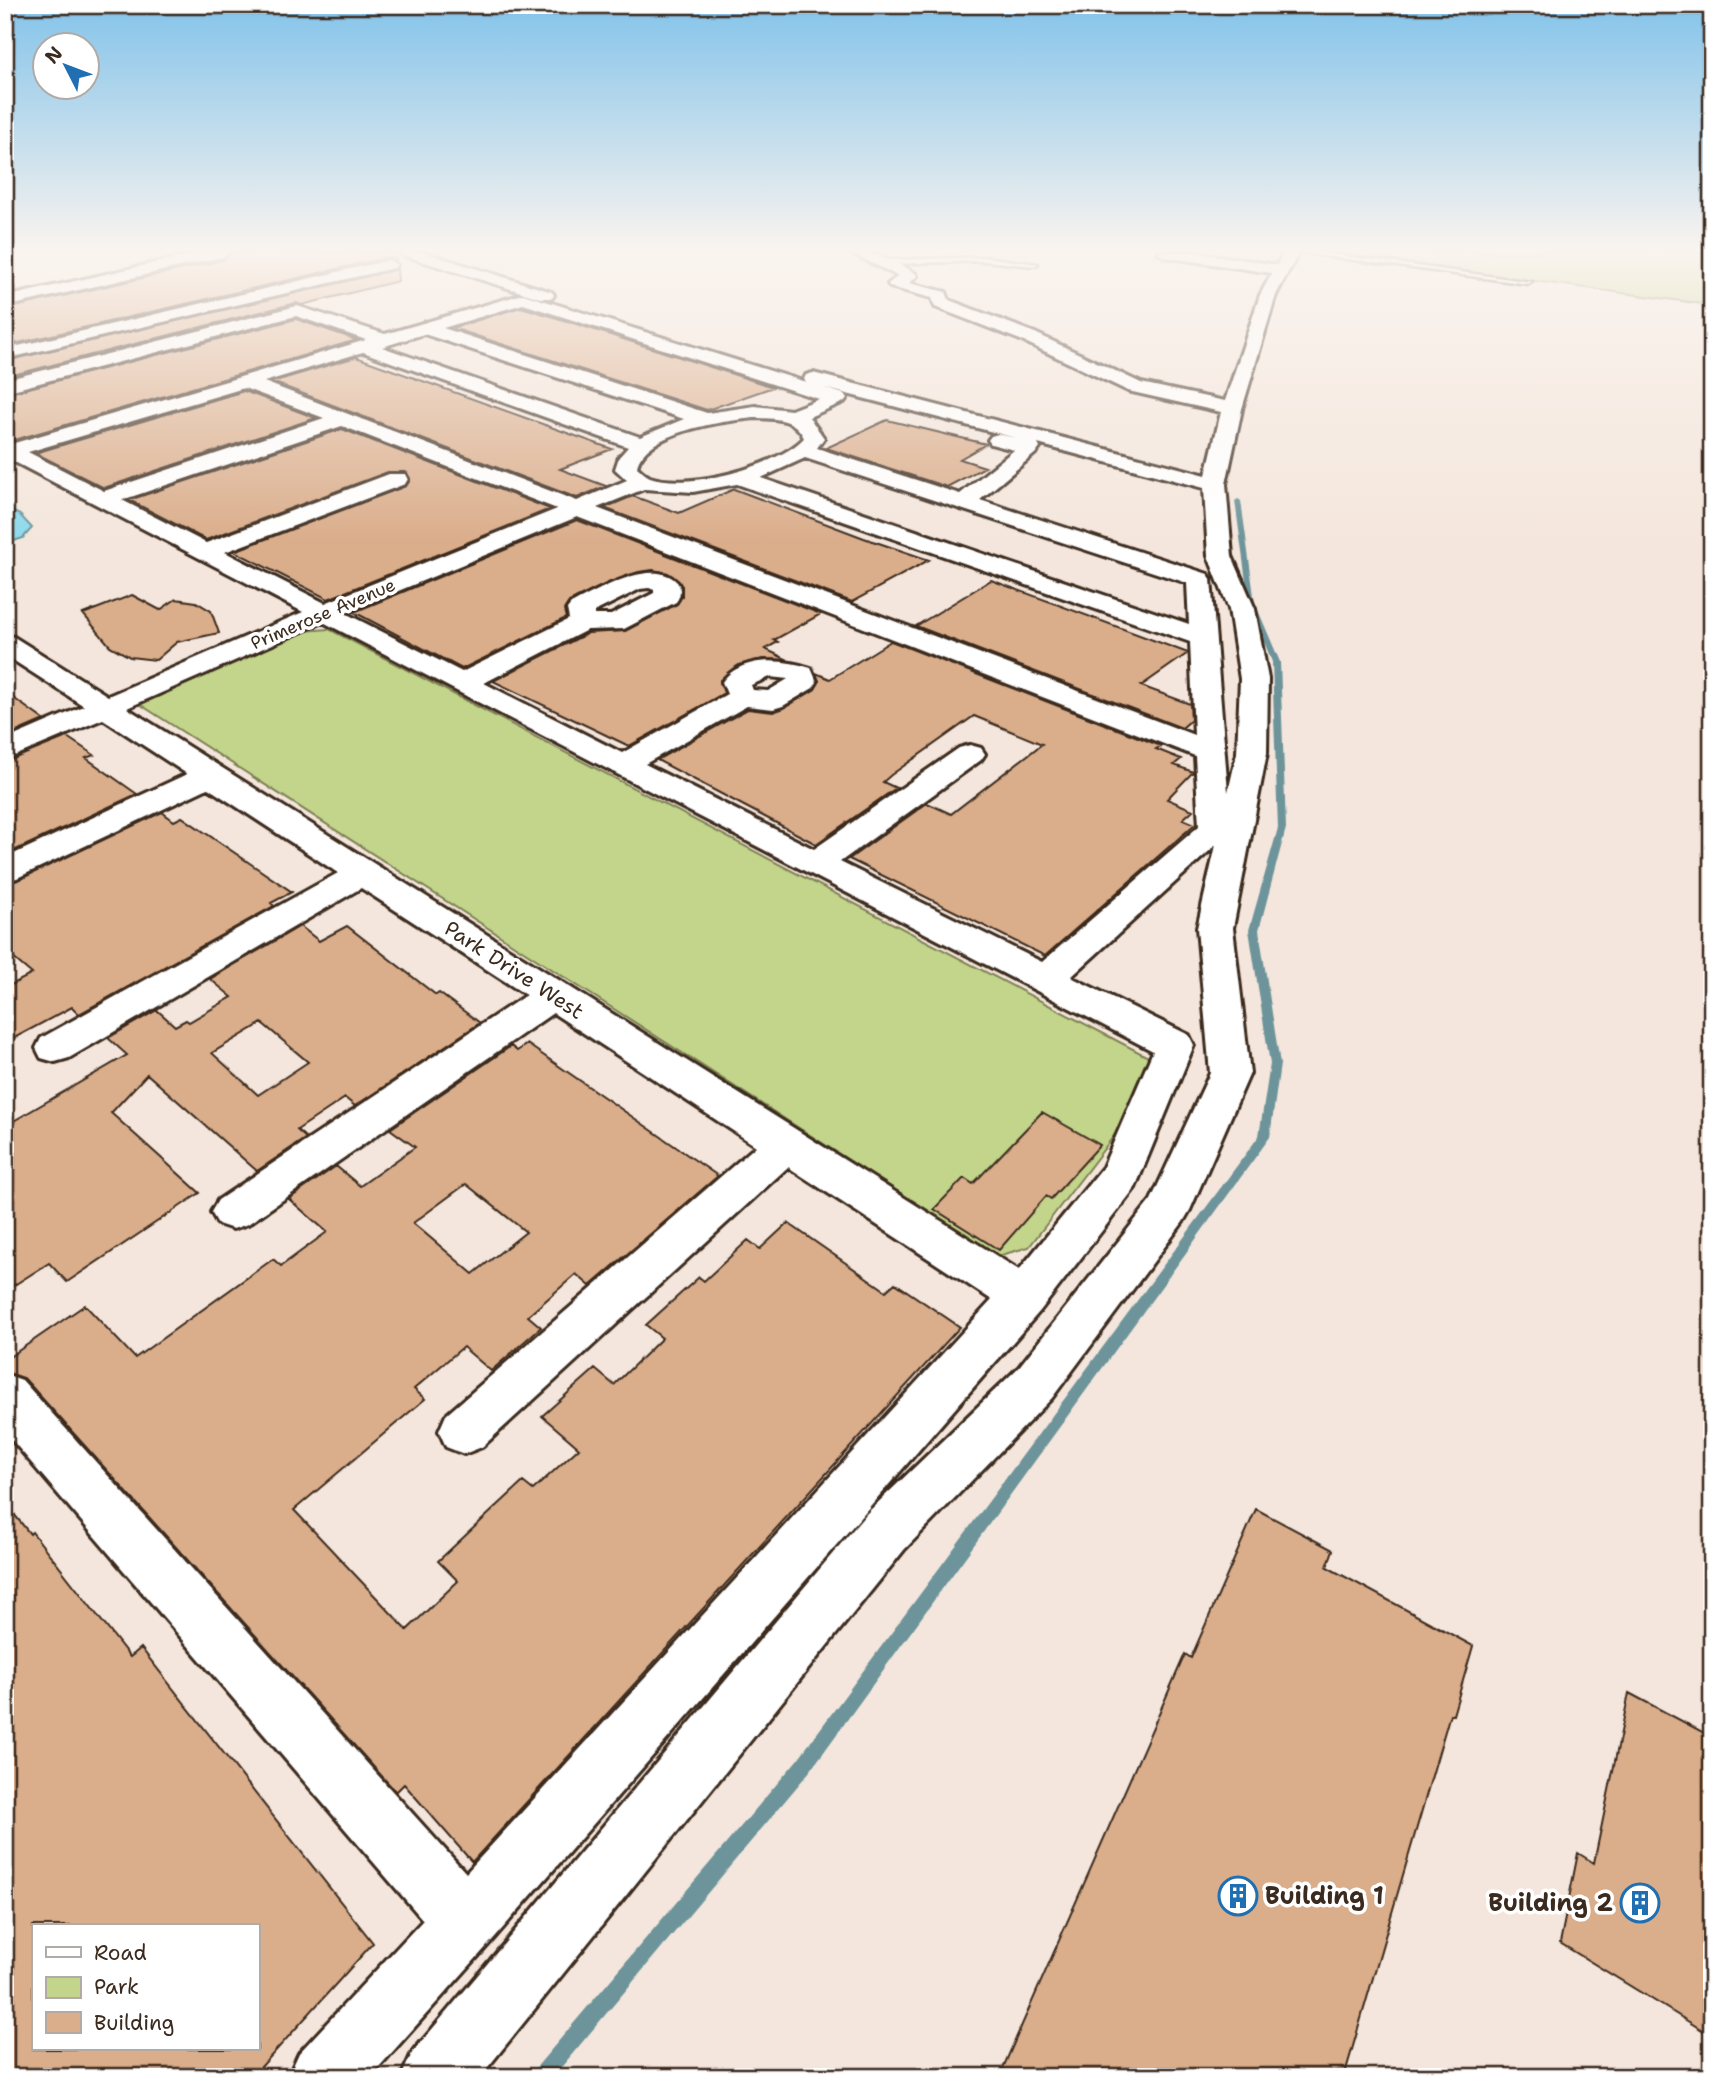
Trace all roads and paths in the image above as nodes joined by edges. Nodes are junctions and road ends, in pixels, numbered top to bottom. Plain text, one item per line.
1 (30, 349) edge
2 (149, 349) edge
3 (352, 349) edge
4 (372, 349) edge
5 (490, 349) edge
6 (682, 349) edge
7 (716, 349) edge
8 (1053, 349) edge
9 (1251, 349) edge
10 (5, 355) edge
11 (244, 381) junction
12 (5, 386) edge
13 (837, 398) junction
14 (1232, 409) junction
15 (794, 416) junction
16 (342, 419) junction
17 (706, 419) junction
18 (642, 444) junction
19 (8, 450) edge
20 (805, 451) junction
21 (743, 478) junction
22 (397, 479) dead end
23 (642, 482) junction
24 (1215, 484) junction
25 (103, 499) junction
26 (963, 503) junction
27 (576, 509) junction
28 (204, 552) junction
29 (323, 613) junction
30 (583, 622) dead end
31 (1203, 638) junction
32 (5, 643) edge
33 (463, 683) junction
34 (742, 697) dead end
35 (106, 707) junction
36 (5, 751) edge
37 (1210, 751) junction
38 (970, 754) dead end
39 (625, 763) junction
40 (210, 775) junction
41 (818, 862) junction
42 (5, 871) edge
43 (363, 873) junction
44 (1046, 979) junction
45 (553, 995) junction
46 (55, 1048) dead end
47 (785, 1145) junction
48 (233, 1212) dead end
49 (1024, 1297) junction
50 (5, 1396) edge
51 (464, 1432) dead end
52 (466, 1921) junction
53 (323, 2077) edge
54 (436, 2077) edge

1 - 10 street
2 - 12 street
3 - 11 street
4 - 18 street
5 - 17 street
6 - 13 street
7 - 24 street
8 - 14 street
9 - 14 street
11 - 16 street
11 - 19 street
13 - 15 street
13 - 26 street
14 - 24 street
15 - 17 street
15 - 20 street
16 - 25 street
16 - 27 street
17 - 18 street
18 - 23 street
19 - 25 street
20 - 21 street, Primerose Avenue
20 - 26 street
21 - 23 street, Primerose Avenue
21 - 31 street
22 - 28 street
23 - 27 street, Primerose Avenue
24 - 54 street
25 - 28 street
26 - 31 street
27 - 29 street, Primerose Avenue
27 - 37 street
28 - 29 street
29 - 33 street
29 - 35 street, Primerose Avenue
30 - 33 street
31 - 37 street
32 - 35 street, Park Drive West
33 - 39 street
34 - 39 street
35 - 36 street, Primerose Avenue
35 - 40 street, Park Drive West
37 - 44 street
38 - 41 street
39 - 41 street
40 - 42 street
40 - 43 street, Park Drive West
41 - 44 street
43 - 45 street, Park Drive West
43 - 46 street
44 - 49 street
45 - 47 street, Park Drive West
45 - 48 street
47 - 49 street, Park Drive West
47 - 51 street
49 - 52 street
50 - 52 street
52 - 53 street

